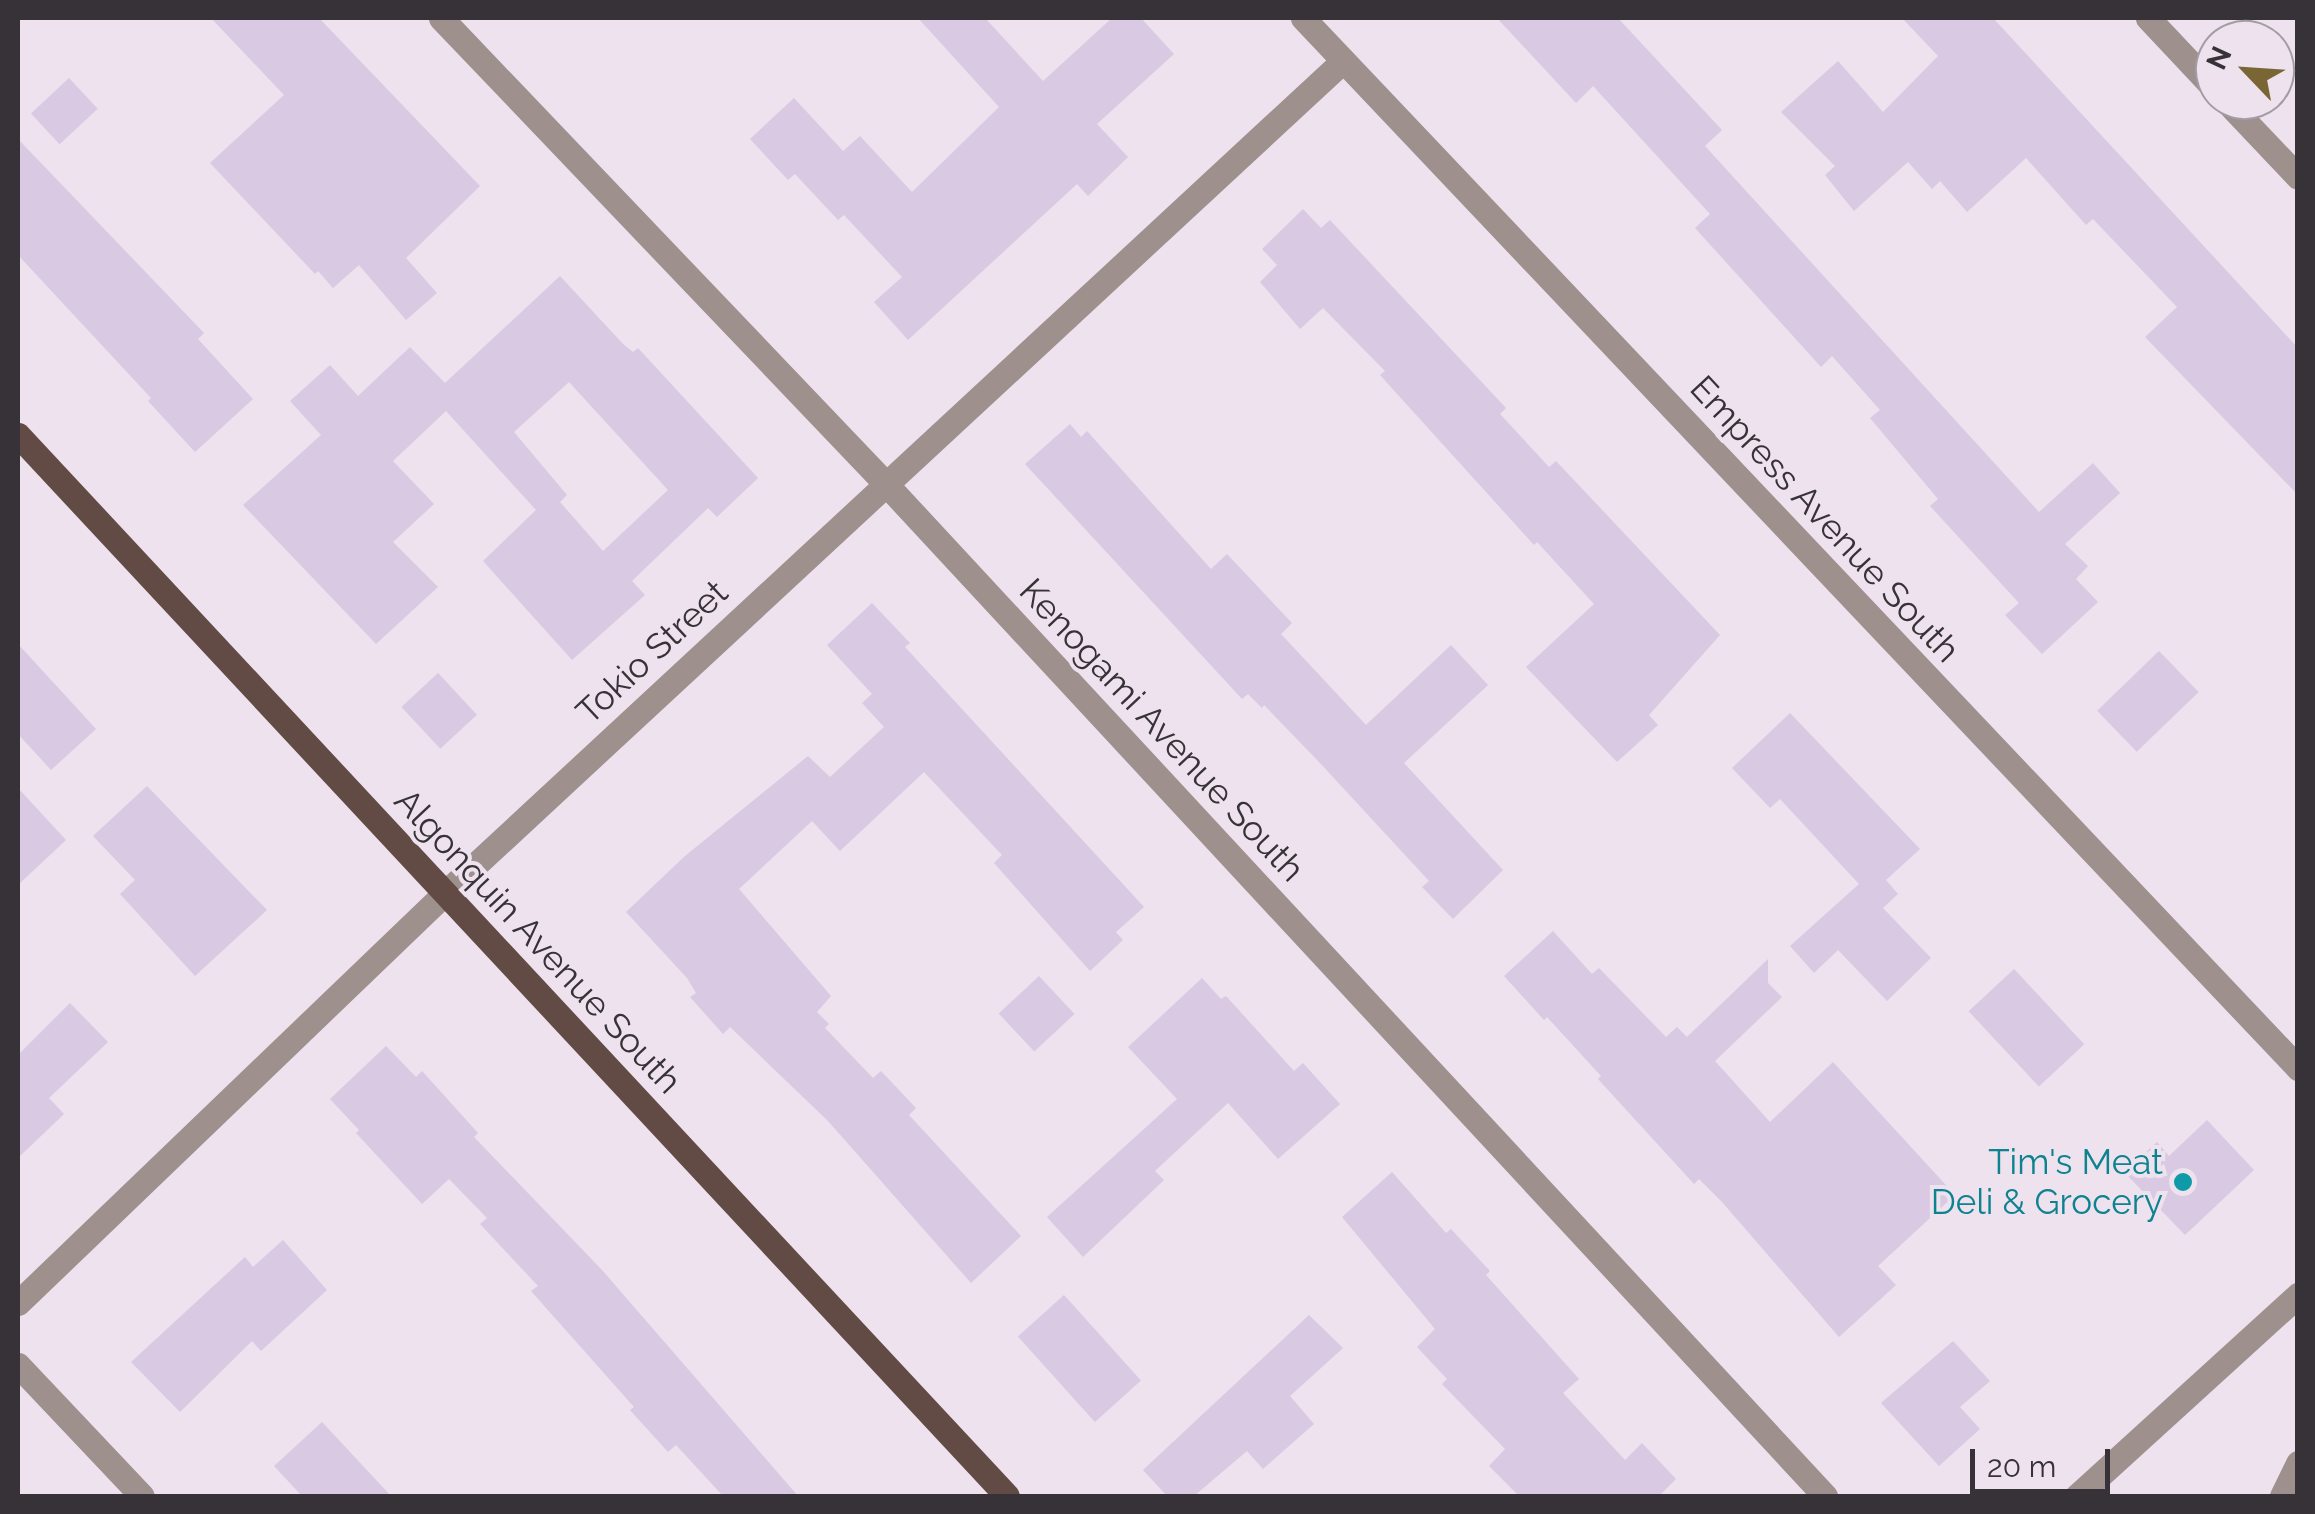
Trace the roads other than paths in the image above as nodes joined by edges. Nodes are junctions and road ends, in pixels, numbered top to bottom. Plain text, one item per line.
1 (441, 18) edge
2 (1302, 18) edge
3 (2148, 18) edge
4 (1343, 61) junction
5 (2195, 68) edge
6 (2244, 120) edge
7 (2298, 177) edge
8 (18, 434) edge
9 (885, 483) junction
10 (446, 893) junction
11 (2298, 1068) edge
12 (2298, 1295) edge
13 (18, 1304) edge
14 (18, 1366) edge
15 (2298, 1463) edge
16 (142, 1496) edge
17 (1006, 1496) edge
18 (1825, 1496) edge
19 (2076, 1496) edge
20 (2282, 1496) edge

1 - 9 street, Kenogami Avenue South
2 - 4 street, Empress Avenue South
3 - 5 street
4 - 9 street, Tokio Street
4 - 11 street, Empress Avenue South
6 - 7 street
8 - 10 main road, Algonquin Avenue South
9 - 10 street, Tokio Street
9 - 18 street, Kenogami Avenue South
10 - 13 street, Tokio Street
10 - 17 main road, Algonquin Avenue South
12 - 19 street
14 - 16 street
15 - 20 street

